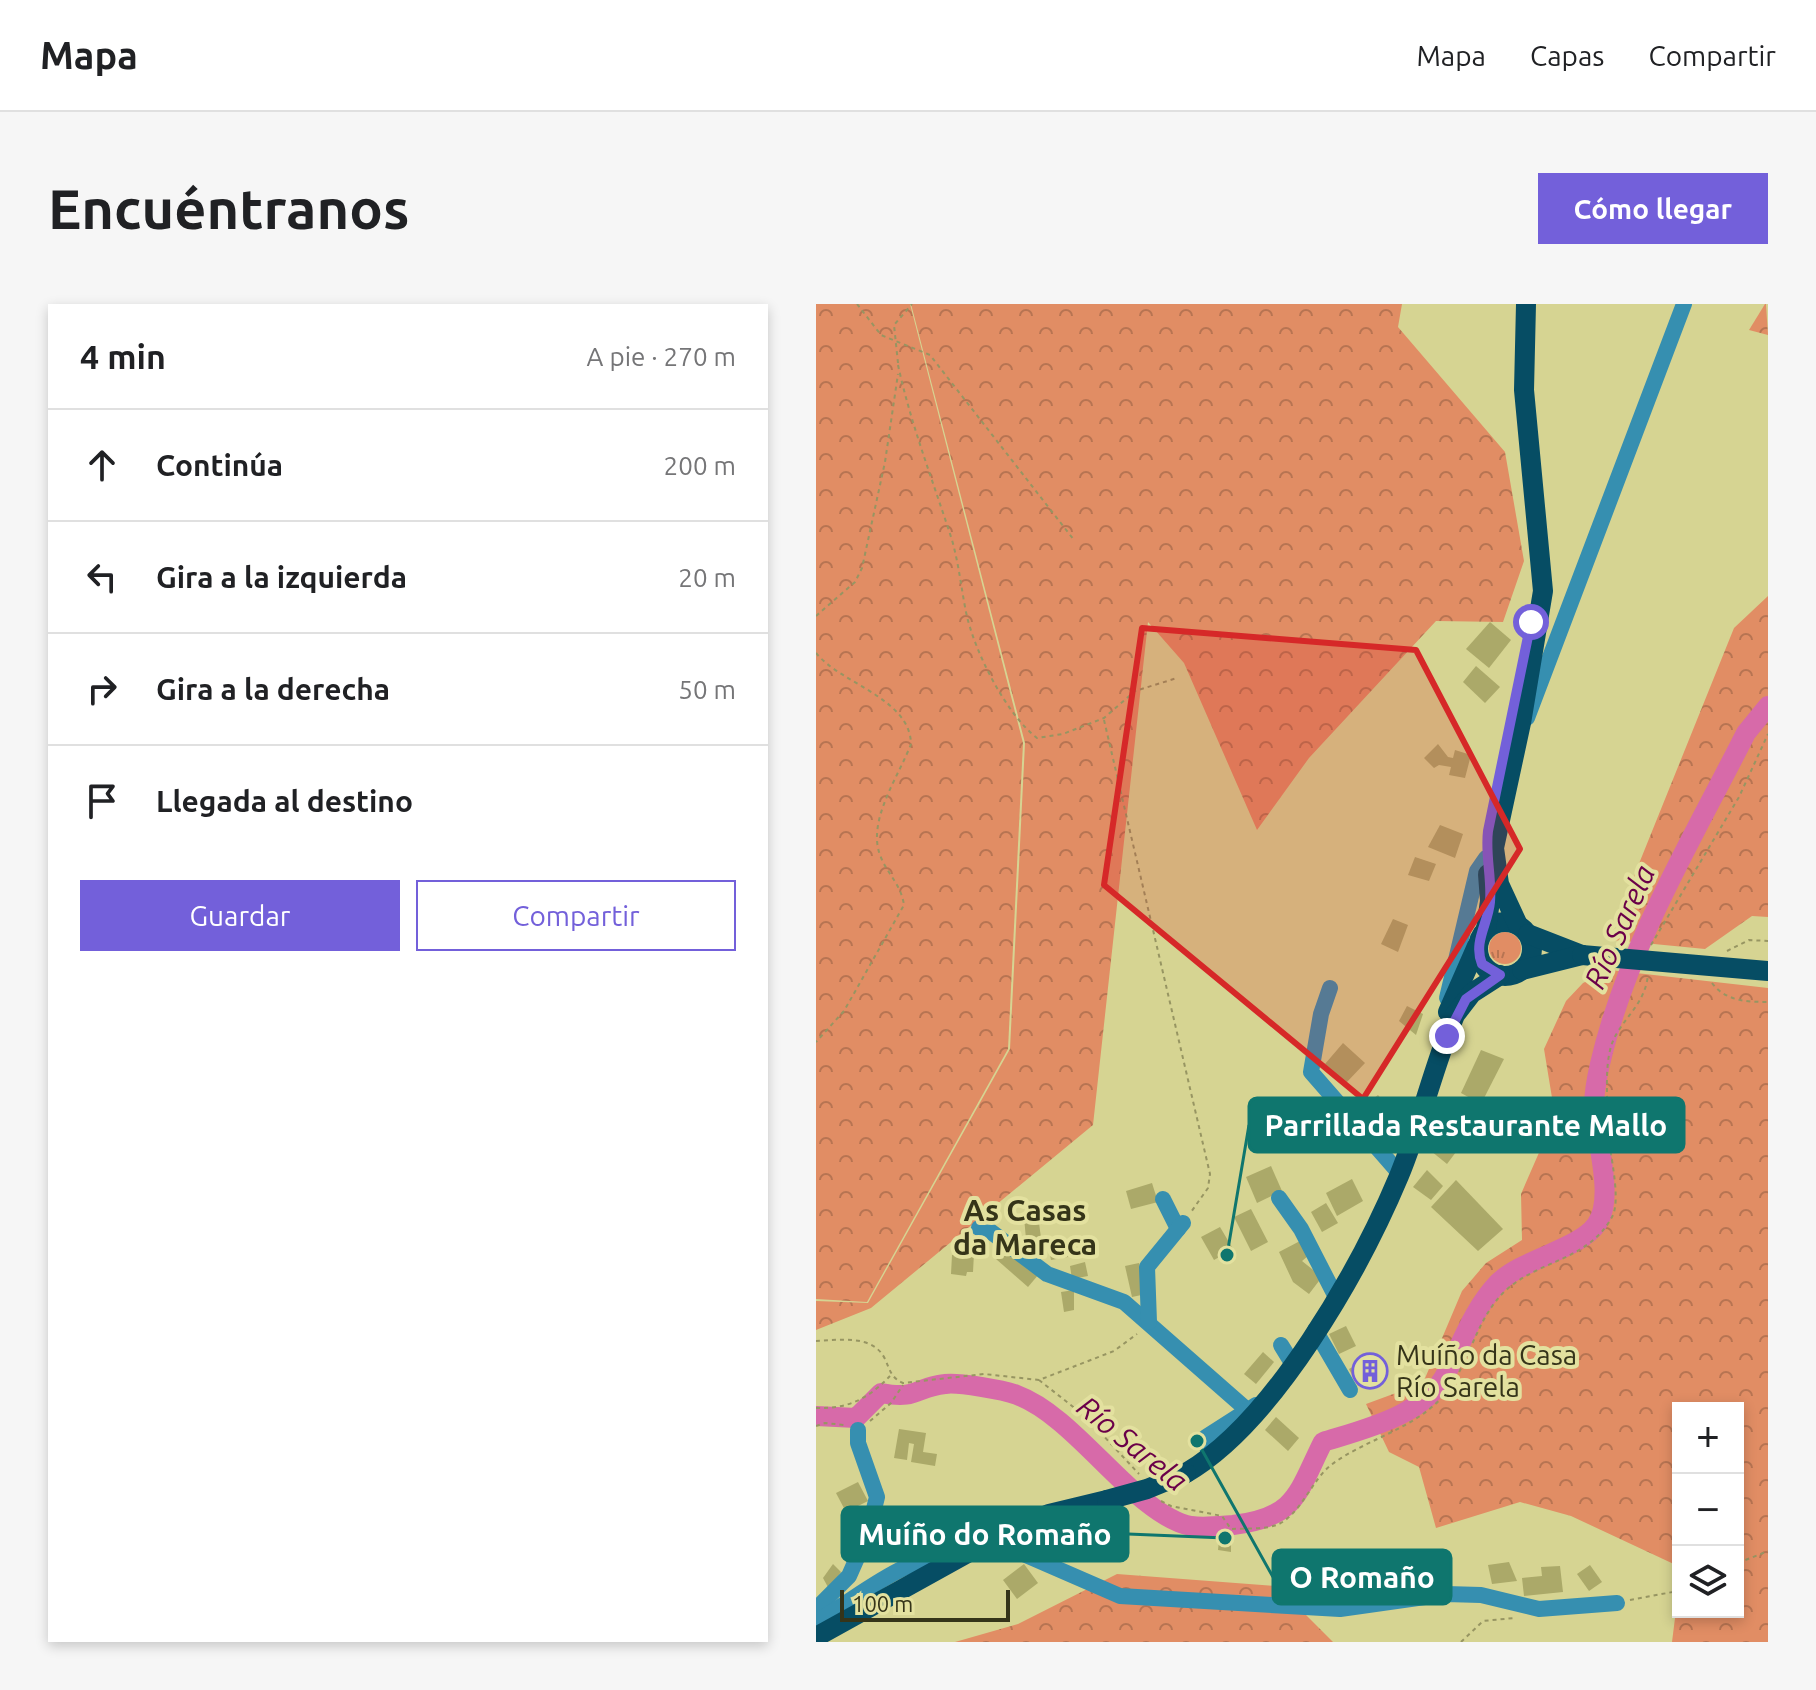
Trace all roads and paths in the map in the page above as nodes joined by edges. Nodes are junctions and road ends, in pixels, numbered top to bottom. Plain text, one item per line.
1 (857, 304) edge
2 (912, 304) edge
3 (1526, 304) edge
4 (1684, 304) edge
5 (894, 341) junction
6 (898, 365) junction
7 (1074, 540) dead end
8 (1540, 555) junction
9 (816, 616) edge
10 (816, 653) edge
11 (1177, 678) dead end
12 (1533, 690) junction
13 (1104, 718) junction
14 (1768, 734) edge
15 (1502, 766) junction
16 (1486, 858) junction
17 (1523, 930) junction
18 (1482, 937) junction
19 (1582, 955) junction
20 (1650, 957) dead end
21 (1522, 970) junction
22 (1768, 971) edge
23 (1648, 972) dead end
24 (1500, 975) junction
25 (1463, 976) junction
26 (1330, 988) dead end
27 (1449, 992) junction
28 (1443, 1026) junction
29 (816, 1042) edge
30 (1432, 1078) junction
31 (1400, 1174) junction
32 (1279, 1198) dead end
33 (1163, 1199) dead end
34 (1180, 1226) junction
35 (979, 1228) dead end
36 (1336, 1297) junction
37 (1149, 1322) junction
38 (1315, 1330) junction
39 (816, 1341) edge
40 (1281, 1345) dead end
41 (1292, 1363) junction
42 (891, 1375) junction
43 (1039, 1380) junction
44 (903, 1383) junction
45 (1350, 1390) dead end
46 (816, 1408) edge
47 (1251, 1413) junction
48 (816, 1426) edge
49 (858, 1430) junction
50 (1142, 1478) dead end
51 (1159, 1499) dead end
52 (1042, 1517) junction
53 (1072, 1529) joint
54 (1000, 1535) junction
55 (1127, 1537) dead end
56 (1768, 1551) edge
57 (1744, 1561) edge
58 (948, 1564) junction
59 (1672, 1592) edge
60 (1617, 1603) joint
61 (816, 1608) edge
62 (1537, 1608) junction
63 (816, 1621) edge
64 (816, 1637) edge
65 (1461, 1642) edge

1 - 5 path
2 - 5 path
3 - 8 main road
4 - 12 street
5 - 6 path
5 - 7 path
6 - 9 path
6 - 13 path
8 - 12 main road
8 - 15 main road
10 - 29 path
11 - 13 path
12 - 15 street
12 - 17 main road
13 - 34 path
14 - 20 path
15 - 16 main road
16 - 18 main road
16 - 27 street
17 - 18 main road
17 - 19 main road
17 - 21 main road
18 - 24 main road
18 - 25 main road
19 - 21 main road
19 - 22 main road, bridge
21 - 24 main road
23 - 51 path
24 - 30 main road
25 - 27 street
25 - 28 main road
26 - 31 street
27 - 28 street
28 - 30 main road
30 - 31 main road
31 - 36 main road
32 - 36 street
33 - 34 street
34 - 37 street
35 - 37 street
36 - 38 main road
37 - 43 path
37 - 47 street
38 - 41 main road
38 - 45 street
39 - 42 path
40 - 41 street
41 - 47 main road
42 - 44 path
42 - 46 path
43 - 44 path
43 - 50 path
44 - 49 path
47 - 52 main road, bridge
48 - 49 path
49 - 61 street
52 - 53 street
52 - 54 main road
53 - 55 path
54 - 58 main road
54 - 62 street
56 - 57 path
58 - 63 street
58 - 64 main road
59 - 60 path
60 - 62 street
62 - 65 path

